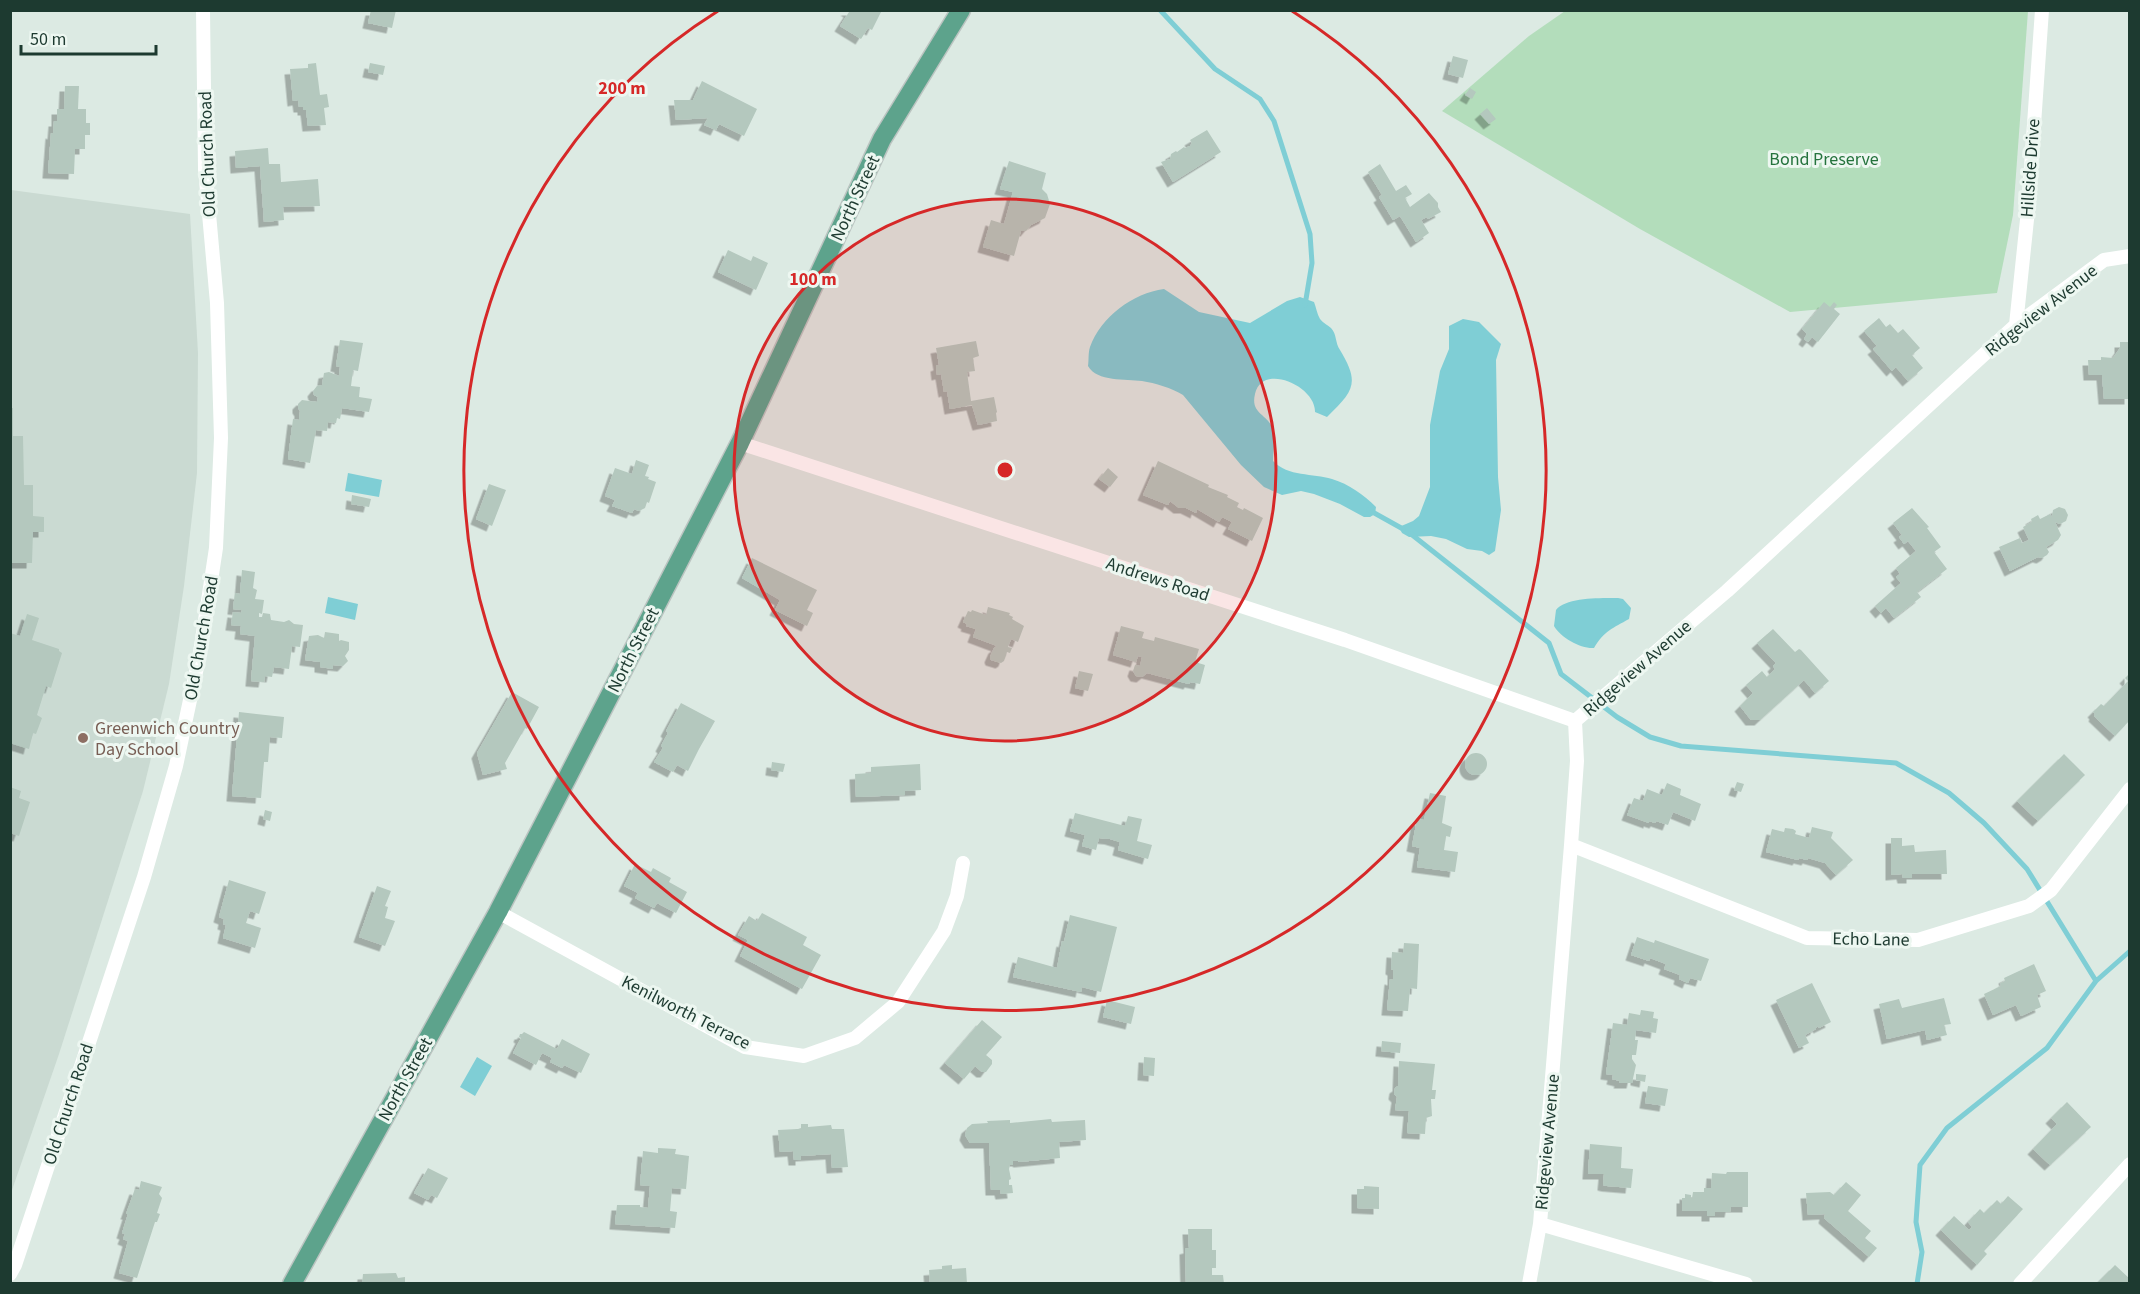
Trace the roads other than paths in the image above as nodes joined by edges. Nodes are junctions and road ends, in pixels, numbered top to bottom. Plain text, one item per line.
1 (203, 10) edge
2 (961, 10) edge
3 (2042, 10) edge
4 (2130, 256) edge
5 (2016, 325) junction
6 (740, 443) junction
7 (1575, 721) junction
8 (2130, 789) edge
9 (1571, 844) junction
10 (963, 863) dead end
11 (498, 912) junction
12 (2130, 1164) edge
13 (1540, 1224) junction
14 (10, 1274) edge
15 (292, 1284) edge
16 (1529, 1284) edge
17 (1746, 1284) edge
18 (2020, 1284) edge

1 - 14 street, Old Church Road
2 - 6 main road, North Street
3 - 5 street, Hillside Drive
4 - 5 street, Ridgeview Avenue
5 - 7 street, Ridgeview Avenue
6 - 7 street, Andrews Road
6 - 11 main road, North Street
7 - 9 street, Ridgeview Avenue
8 - 9 street, Echo Lane
9 - 13 street, Ridgeview Avenue
10 - 11 street, Kenilworth Terrace
11 - 15 main road, North Street
12 - 18 street
13 - 16 street, Ridgeview Avenue
13 - 17 street

